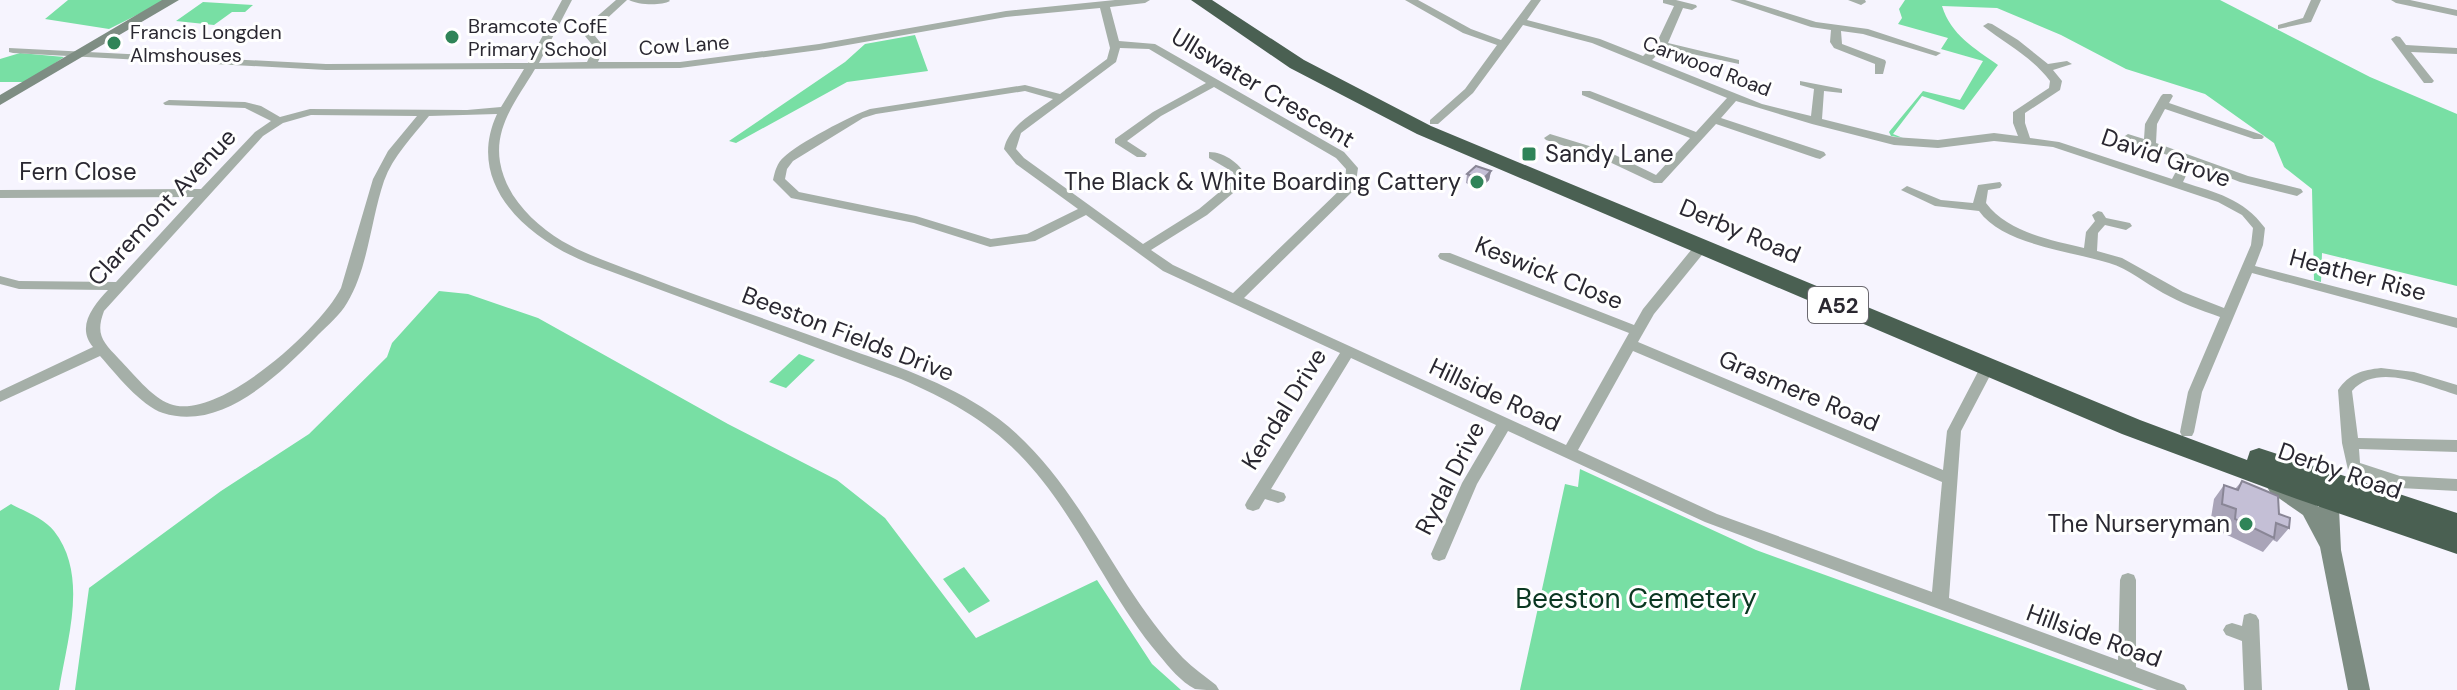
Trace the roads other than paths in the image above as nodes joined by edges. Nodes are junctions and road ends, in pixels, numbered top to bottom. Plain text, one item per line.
1 (172, 0) edge
2 (567, 0) edge
3 (622, 0) edge
4 (634, 0) edge
5 (1145, 0) edge
6 (1200, 0) edge
7 (1220, 0) edge
8 (1410, 0) edge
9 (1536, 0) edge
10 (1735, 0) edge
11 (2316, 0) edge
12 (664, 1) edge
13 (1667, 1) edge
14 (2400, 1) edge
15 (1680, 4) junction
16 (1105, 5) junction
17 (1692, 7) dead end
18 (2457, 13) edge
19 (1520, 21) junction
20 (1997, 28) dead end
21 (2283, 28) dead end
22 (1836, 29) junction
23 (1114, 44) junction
24 (1503, 44) junction
25 (1664, 45) junction
26 (13, 50) dead end
27 (2457, 51) edge
28 (1936, 53) dead end
29 (78, 54) junction
30 (1644, 61) junction
31 (1735, 62) dead end
32 (2067, 64) dead end
33 (591, 66) junction
34 (531, 67) junction
35 (2045, 68) junction
36 (1879, 72) dead end
37 (2428, 81) dead end
38 (1214, 83) junction
39 (1804, 83) dead end
40 (1819, 89) junction
41 (1838, 91) dead end
42 (1586, 93) dead end
43 (1062, 98) junction
44 (1733, 98) junction
45 (0, 101) edge
46 (169, 103) dead end
47 (506, 110) junction
48 (426, 113) junction
49 (1713, 119) junction
50 (279, 121) junction
51 (1434, 122) junction
52 (1816, 122) junction
53 (1697, 136) junction
54 (2258, 137) dead end
55 (1883, 138) joint
56 (2128, 138) dead end
57 (1561, 139) dead end
58 (2025, 139) junction
59 (2150, 145) junction
60 (1141, 154) dead end
61 (1213, 155) dead end
62 (1820, 155) dead end
63 (2189, 158) junction
64 (2176, 183) junction
65 (1982, 185) dead end
66 (1907, 190) dead end
67 (2288, 192) dead end
68 (205, 193) junction
69 (0, 194) edge
70 (1982, 208) junction
71 (1087, 209) junction
72 (2126, 226) dead end
73 (1701, 247) junction
74 (1142, 250) junction
75 (2090, 252) junction
76 (1445, 256) dead end
77 (2248, 268) junction
78 (0, 280) edge
79 (118, 286) junction
80 (1235, 299) junction
81 (2229, 315) junction
82 (2457, 323) edge
83 (1634, 338) junction
84 (102, 349) junction
85 (1348, 351) junction
86 (1987, 368) junction
87 (2457, 390) edge
88 (0, 397) edge
89 (1505, 423) junction
90 (2187, 432) junction
91 (2350, 443) junction
92 (2457, 446) edge
93 (1569, 453) junction
94 (2255, 474) junction
95 (2355, 478) junction
96 (1950, 479) junction
97 (2457, 485) edge
98 (2328, 490) junction
99 (1278, 497) dead end
100 (2457, 524) edge
101 (2457, 543) edge
102 (2331, 550) junction
103 (1439, 554) dead end
104 (2128, 580) dead end
105 (1940, 602) junction
106 (2232, 630) dead end
107 (2127, 672) junction
108 (1210, 690) edge
109 (2178, 690) edge
110 (2253, 690) edge
111 (2359, 690) edge

1 - 29 main road
2 - 34 street, Beeston Fields Drive
3 - 33 street
4 - 12 street
5 - 16 street, Cow Lane
6 - 73 highway, Derby Road / A52
7 - 51 highway, Derby Road / A52
8 - 24 street
9 - 19 street
10 - 22 street
11 - 21 street
13 - 15 street
14 - 18 street
15 - 17 street
15 - 25 street
16 - 23 street
16 - 33 street, Cow Lane
19 - 24 street
19 - 30 street, Carwood Road
20 - 35 street
22 - 28 street
22 - 36 street
23 - 38 street, Ullswater Crescent
23 - 43 street, Hillside Road
24 - 51 street
25 - 30 street
25 - 31 street
26 - 29 street, Cow Lane
27 - 37 street
29 - 34 street, Cow Lane
29 - 45 main road
30 - 44 street, Carwood Road
32 - 35 street
33 - 34 street, Cow Lane
34 - 47 street, Beeston Fields Drive
35 - 58 street
38 - 60 street
38 - 80 street, Ullswater Crescent
39 - 40 street
40 - 41 street
40 - 52 street
42 - 53 street
43 - 71 street, Hillside Road
43 - 71 street
44 - 49 street
44 - 52 street, Carwood Road
46 - 50 street
47 - 48 street, Claremont Avenue
47 - 108 street, Beeston Fields Drive
48 - 50 street, Claremont Avenue
48 - 84 street
49 - 53 street
49 - 62 street
50 - 68 street, Claremont Avenue
51 - 90 highway, Derby Road / A52
52 - 55 street, Carwood Road
53 - 57 street
54 - 59 street
55 - 58 street, David Grove
56 - 59 street
58 - 64 street, David Grove
59 - 63 street
61 - 74 street
63 - 64 street
63 - 67 street
64 - 77 street, David Grove
65 - 70 street
66 - 70 street
68 - 69 street, Fern Close
68 - 79 street, Claremont Avenue
70 - 75 street
71 - 74 street, Hillside Road
72 - 75 street
73 - 83 street
73 - 86 highway, Derby Road / A52
74 - 80 street, Hillside Road
75 - 81 street
76 - 83 street, Keswick Close
77 - 81 street, David Grove
77 - 82 street, Heather Rise
78 - 79 street
79 - 84 street, Claremont Avenue
80 - 85 street, Hillside Road
81 - 90 street, David Grove
83 - 93 street
83 - 96 street, Grasmere Road
84 - 88 street
85 - 89 street, Hillside Road
85 - 99 street, Kendal Drive
86 - 94 highway, Derby Road / A52
86 - 96 street
87 - 91 street
89 - 93 street, Hillside Road
89 - 103 street, Rydal Drive
90 - 98 highway, Derby Road / A52
91 - 92 street
91 - 95 street
93 - 105 street, Hillside Road
94 - 98 highway, Derby Road / A52
94 - 102 main road
95 - 97 street
95 - 98 highway, Derby Road / A52
95 - 100 highway, Derby Road / A52
96 - 105 street
98 - 101 highway, Derby Road / A52
98 - 102 main road
102 - 111 main road
104 - 107 street
105 - 107 street, Hillside Road
106 - 110 street
107 - 109 street, Hillside Road

